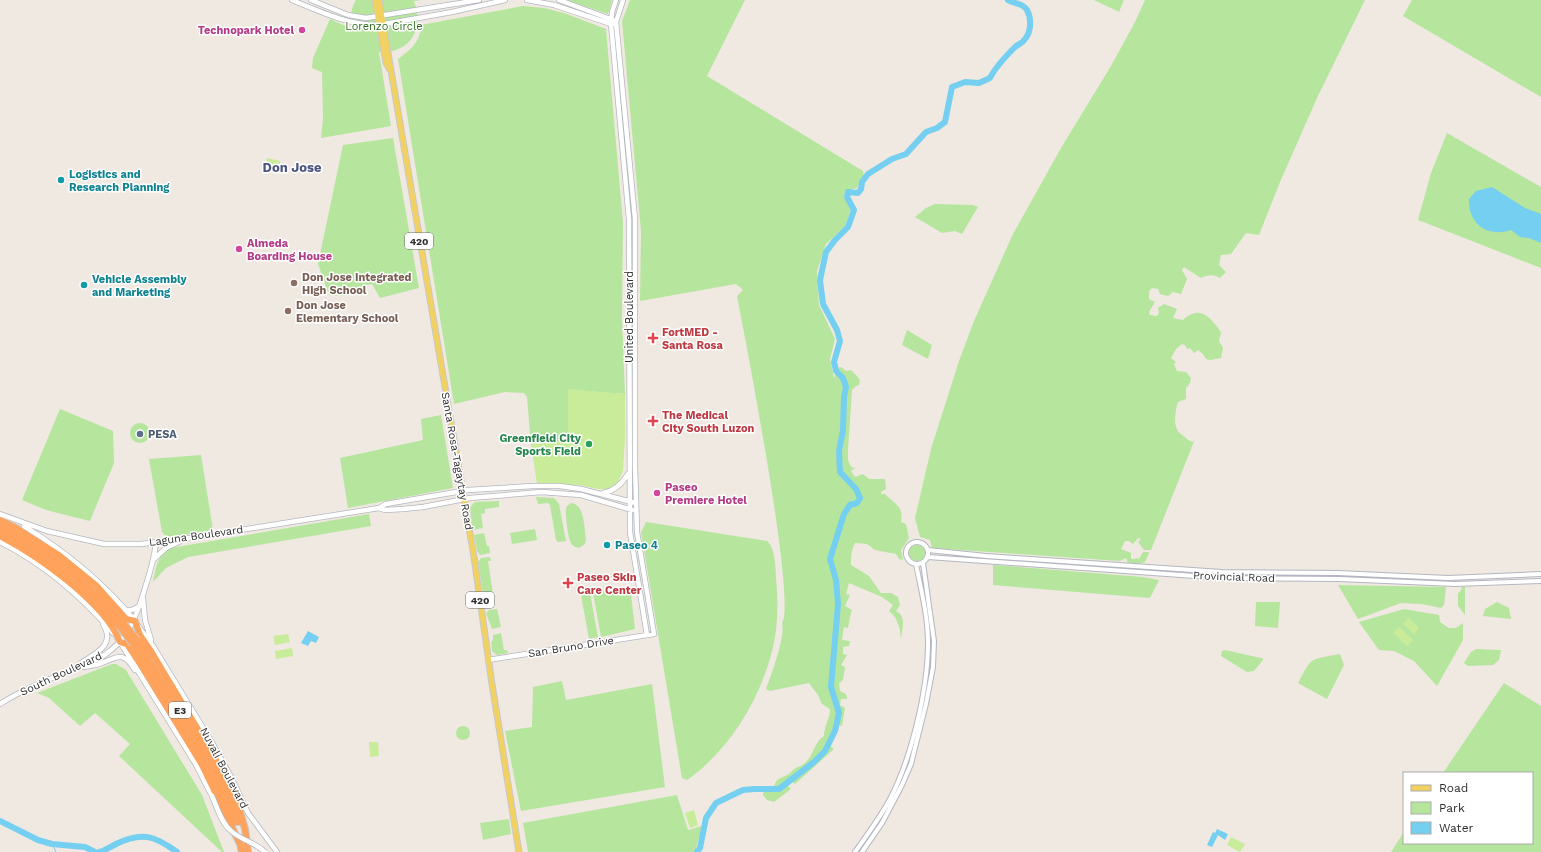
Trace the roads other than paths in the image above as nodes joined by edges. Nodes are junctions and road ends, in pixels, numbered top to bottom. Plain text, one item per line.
1 (292, 0) edge
2 (311, 0) edge
3 (375, 0) edge
4 (379, 0) edge
5 (479, 0) edge
6 (505, 0) edge
7 (527, 0) edge
8 (559, 0) edge
9 (616, 0) edge
10 (622, 0) edge
11 (380, 17) junction
12 (611, 18) junction
13 (616, 22) junction
14 (611, 24) junction
15 (382, 25) junction
16 (628, 473) junction
17 (560, 486) junction
18 (462, 490) junction
19 (560, 493) junction
20 (601, 493) junction
21 (463, 500) junction
22 (629, 501) junction
23 (636, 503) junction
24 (379, 508) junction
25 (629, 509) junction
26 (636, 510) junction
27 (0, 514) edge
28 (0, 520) edge
29 (15, 520) junction
30 (0, 525) edge
31 (0, 531) edge
32 (0, 536) edge
33 (184, 539) junction
34 (0, 542) edge
35 (156, 543) junction
36 (928, 550) junction
37 (928, 557) junction
38 (154, 559) junction
39 (923, 563) junction
40 (916, 564) junction
41 (1104, 564) junction
42 (1103, 571) junction
43 (1251, 572) junction
44 (1349, 573) junction
45 (1541, 574) edge
46 (1251, 578) junction
47 (1348, 580) junction
48 (1541, 581) edge
49 (143, 596) junction
50 (140, 606) junction
51 (125, 610) junction
52 (98, 615) junction
53 (134, 621) junction
54 (122, 625) junction
55 (654, 634) joint
56 (647, 635) junction
57 (120, 642) junction
58 (135, 642) junction
59 (153, 646) junction
60 (488, 660) junction
61 (73, 669) junction
62 (150, 689) junction
63 (0, 704) edge
64 (239, 842) junction
65 (242, 852) edge
66 (248, 852) edge
67 (265, 852) edge
68 (277, 852) edge
69 (519, 852) edge
70 (855, 852) edge
71 (862, 852) edge

1 - 15 main road
2 - 11 main road
3 - 11 main road, Santa Rosa-Tagaytay Road / 420
4 - 11 main road, Santa Rosa-Tagaytay Road / 420
5 - 11 main road
6 - 15 main road
7 - 14 main road
8 - 12 main road
9 - 12 main road, United Boulevard
10 - 13 main road, United Boulevard
11 - 15 main road, Santa Rosa-Tagaytay Road / 420
12 - 13 main road
12 - 14 main road, United Boulevard
13 - 14 main road
13 - 23 main road, United Boulevard
14 - 16 main road, United Boulevard
15 - 18 main road, Santa Rosa-Tagaytay Road / 420
16 - 20 main road
16 - 22 main road, United Boulevard
17 - 18 main road, Laguna Boulevard
17 - 19 main road
17 - 20 main road, Laguna Boulevard
18 - 21 main road, Santa Rosa-Tagaytay Road / 420
18 - 24 main road, Laguna Boulevard
19 - 21 main road, Laguna Boulevard
19 - 25 main road, Laguna Boulevard
20 - 22 main road, Laguna Boulevard
21 - 24 main road, Laguna Boulevard
21 - 60 main road, Santa Rosa-Tagaytay Road / 420
22 - 23 main road, Laguna Boulevard
22 - 25 main road, United Boulevard
23 - 26 main road, United Boulevard
24 - 33 main road, Laguna Boulevard
25 - 26 main road, Laguna Boulevard
25 - 56 main road, United Boulevard
26 - 55 main road, United Boulevard
27 - 29 main road, Laguna Boulevard
28 - 53 highway
29 - 35 main road, Laguna Boulevard
29 - 51 main road, Laguna Boulevard
30 - 54 highway, E3
31 - 54 highway, E3
32 - 57 highway
33 - 35 main road, Laguna Boulevard
33 - 38 main road
34 - 52 main road
35 - 38 main road, South Boulevard
36 - 37 street
36 - 40 street
36 - 41 street, Provincial Road
37 - 39 street
37 - 42 street, Provincial Road
38 - 49 main road, South Boulevard
39 - 40 street
39 - 71 street
40 - 70 street
41 - 42 street
41 - 43 street, Provincial Road
42 - 46 street, Provincial Road
43 - 44 street, Provincial Road
43 - 46 street
44 - 45 street, Provincial Road
44 - 47 street
46 - 47 street, Provincial Road
47 - 48 street, Provincial Road
49 - 50 main road, South Boulevard
49 - 59 main road
50 - 51 main road
50 - 53 main road, South Boulevard
51 - 53 main road, Laguna Boulevard
52 - 57 main road
52 - 61 main road
53 - 57 main road, South Boulevard
53 - 59 main road, Nuvali Boulevard
53 - 66 highway
54 - 58 highway, E3, bridge
55 - 56 main road, San Bruno Drive
56 - 60 main road, San Bruno Drive
57 - 61 main road, South Boulevard
57 - 62 main road, Nuvali Boulevard
57 - 64 highway
58 - 64 highway, E3
58 - 66 highway, E3
59 - 68 main road, Nuvali Boulevard
60 - 69 main road, Santa Rosa-Tagaytay Road / 420
61 - 62 main road
61 - 63 main road, South Boulevard
62 - 67 main road, Nuvali Boulevard, bridge
64 - 65 highway, E3

